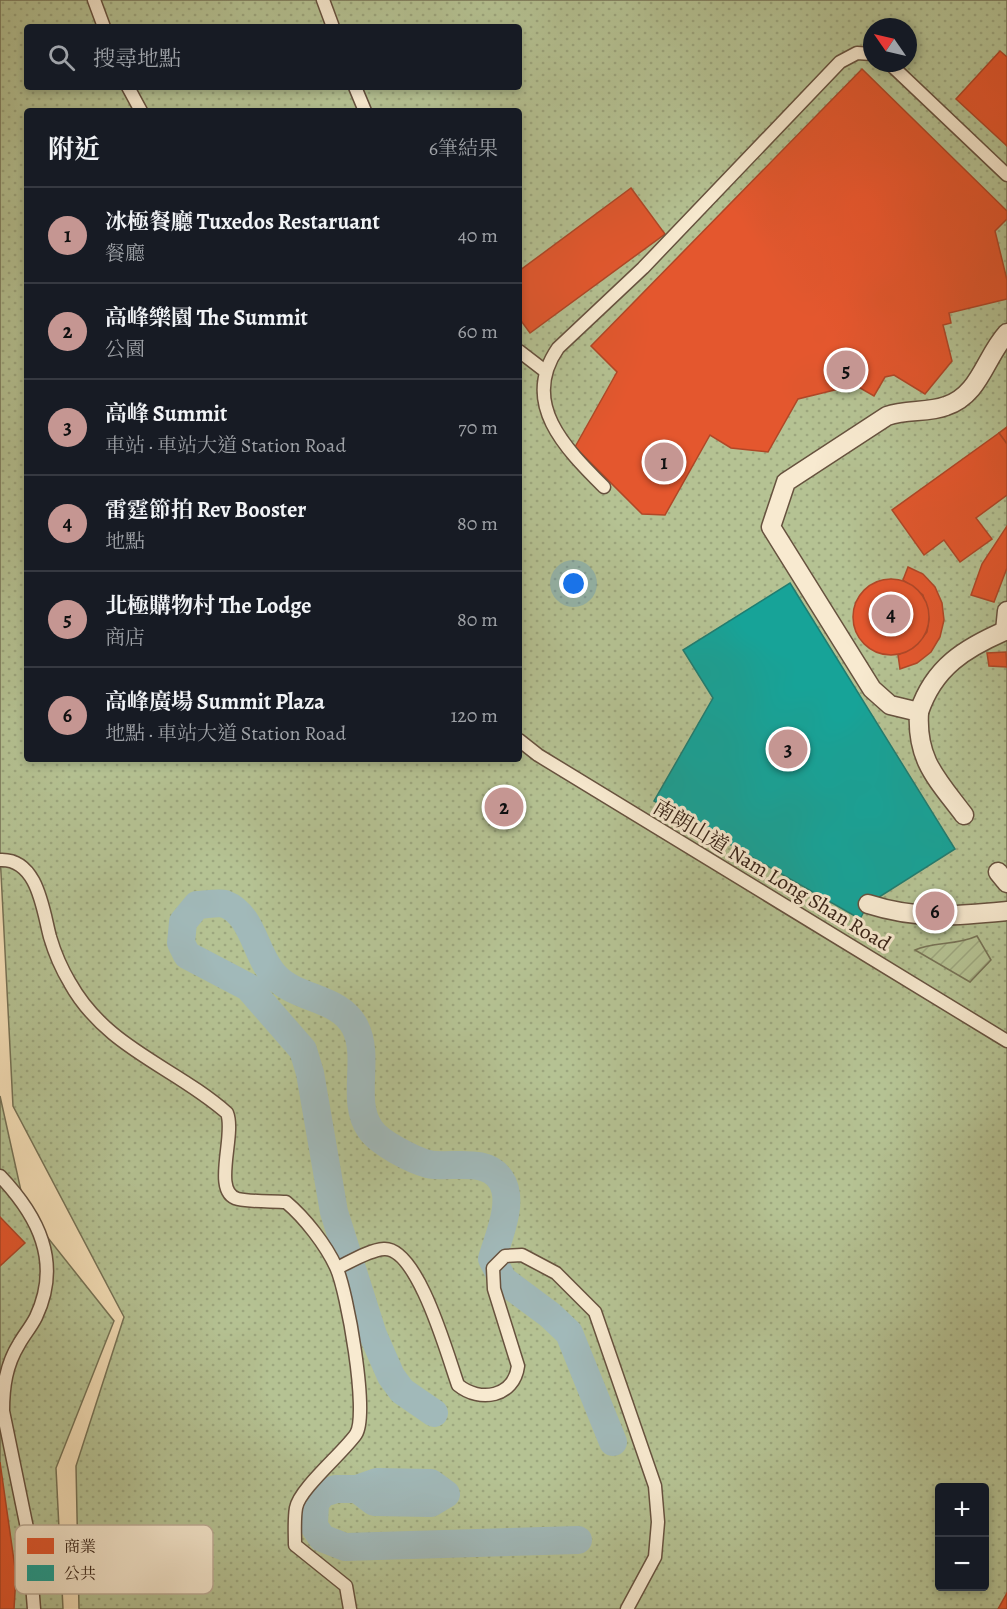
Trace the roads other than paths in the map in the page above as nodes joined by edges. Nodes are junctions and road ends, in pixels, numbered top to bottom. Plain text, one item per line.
1 (94, 0) edge
2 (323, 0) edge
3 (103, 24) edge
4 (332, 24) edge
5 (863, 53) edge
6 (898, 72) edge
7 (130, 90) edge
8 (356, 90) edge
9 (139, 108) edge
10 (364, 108) edge
11 (1007, 175) edge
12 (1007, 333) edge
13 (522, 353) edge
14 (545, 371) junction
15 (604, 487) dead end
16 (1007, 611) edge
17 (1006, 630) edge
18 (920, 712) junction
19 (522, 742) edge
20 (964, 815) dead end
21 (0, 860) edge
22 (868, 904) dead end
23 (1007, 911) edge
24 (1007, 1041) edge
25 (0, 1176) edge
26 (337, 1268) junction
27 (26, 1525) edge
28 (33, 1594) edge
29 (34, 1609) edge
30 (350, 1609) edge
31 (627, 1609) edge

1 - 3 lane
2 - 4 lane
5 - 14 lane
6 - 11 lane
7 - 9 lane
8 - 10 lane
12 - 18 street
13 - 14 lane
14 - 15 lane
16 - 17 street
17 - 18 street
18 - 20 street
19 - 24 lane, 南朗山道 Nam Long Shan Road
21 - 26 lane
22 - 23 street
25 - 27 lane
26 - 30 lane
26 - 31 lane
28 - 29 lane

